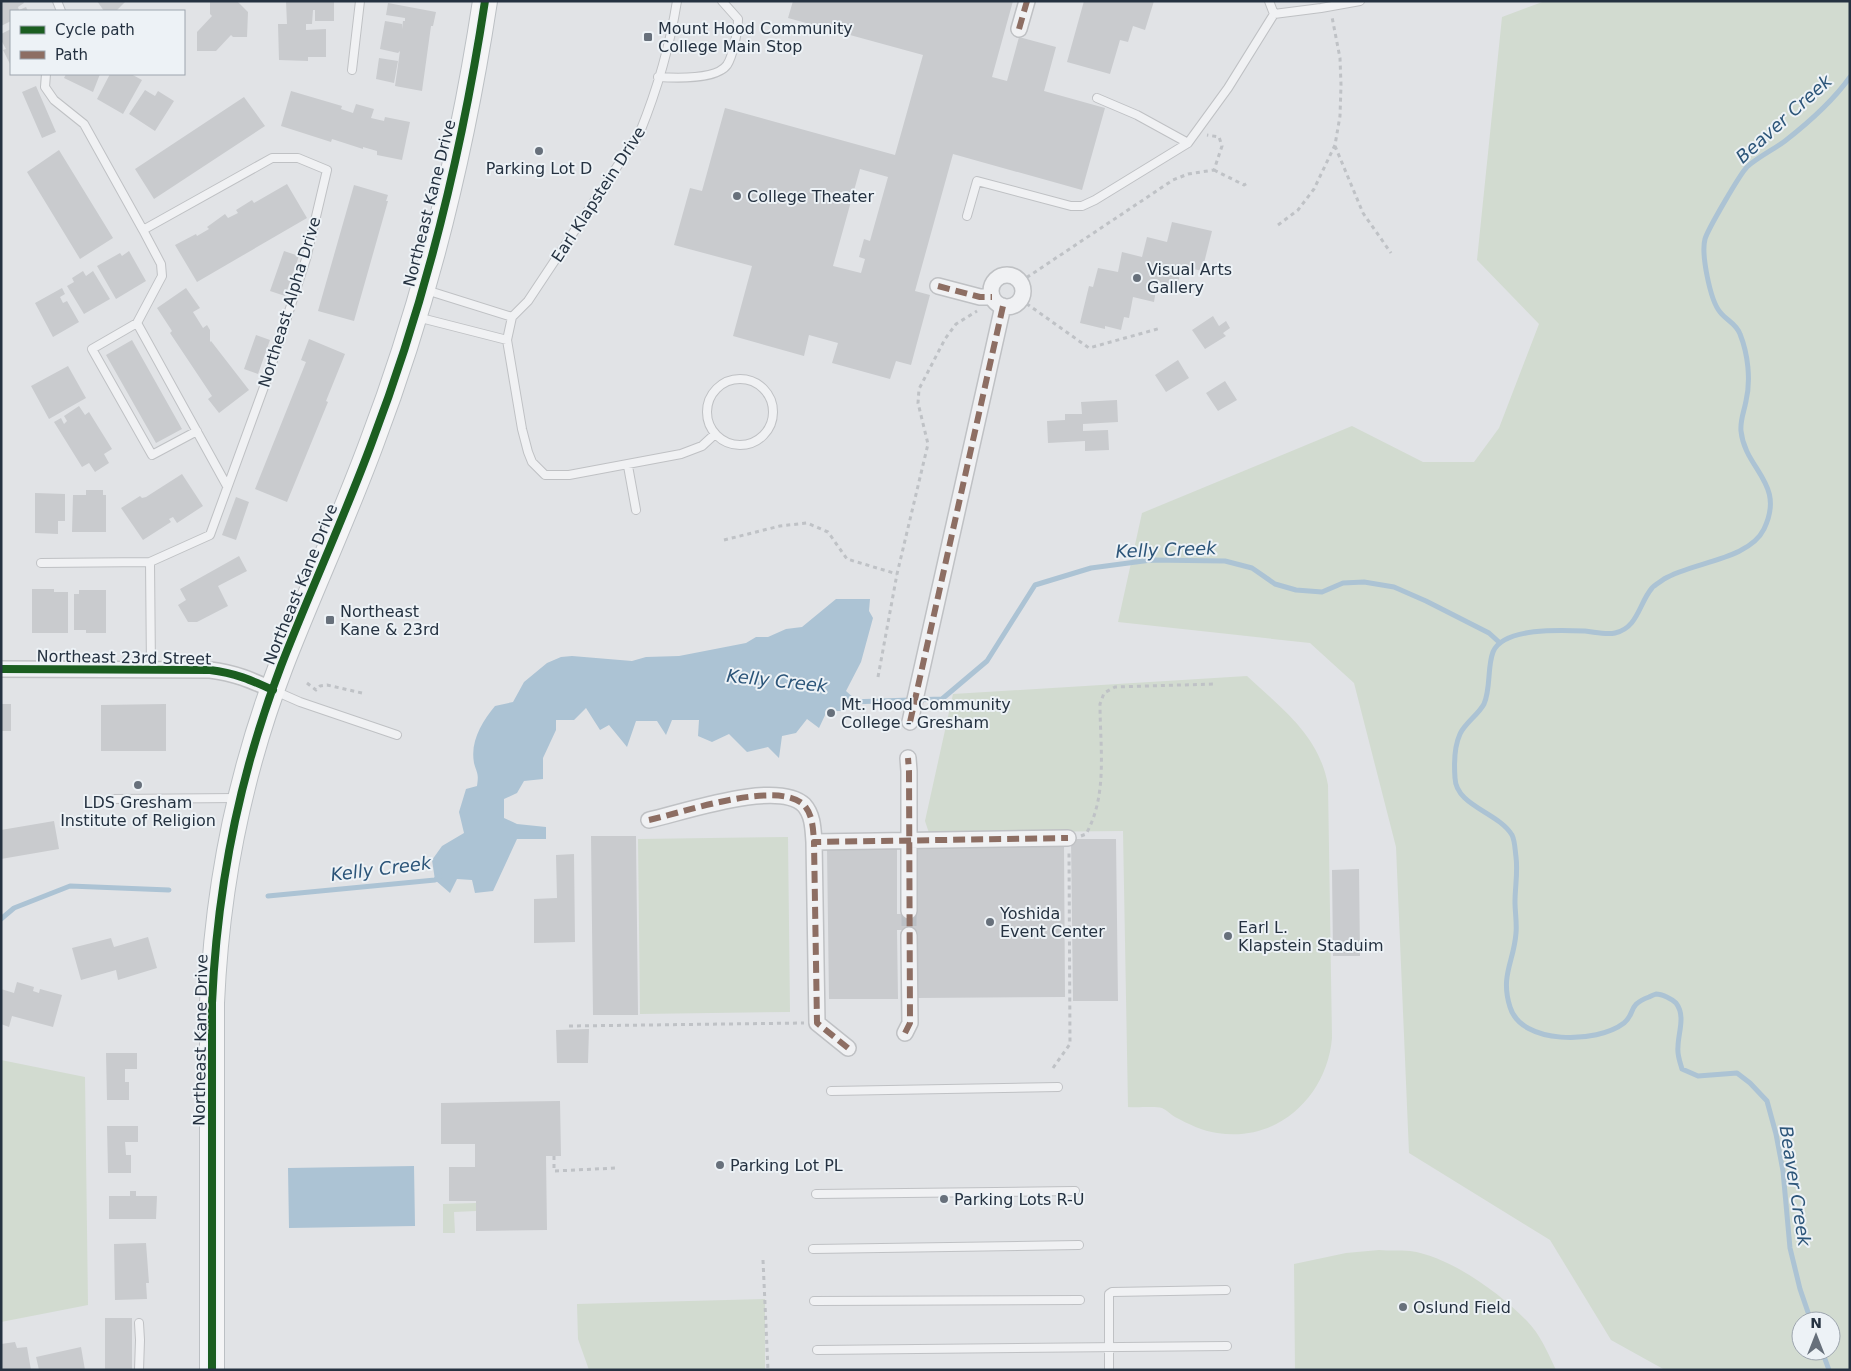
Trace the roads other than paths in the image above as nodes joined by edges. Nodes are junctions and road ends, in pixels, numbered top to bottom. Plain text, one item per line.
1 (360, 1) edge
2 (485, 1) edge
3 (677, 1) edge
4 (722, 1) edge
5 (1027, 1) edge
6 (1269, 1) edge
7 (1360, 1) edge
8 (1311, 6) edge
9 (1274, 14) junction
10 (1019, 29) dead end
11 (352, 70) dead end
12 (46, 75) edge
13 (658, 77) junction
14 (1097, 98) dead end
15 (1188, 143) junction
16 (967, 216) dead end
17 (143, 230) junction
18 (938, 286) dead end
19 (423, 289) junction
20 (997, 302) junction
21 (415, 316) junction
22 (512, 317) junction
23 (137, 323) junction
24 (507, 340) junction
25 (196, 431) junction
26 (715, 434) junction
27 (628, 466) junction
28 (227, 486) junction
29 (636, 510) dead end
30 (150, 562) junction
31 (41, 563) dead end
32 (1, 668) edge
33 (151, 670) junction
34 (273, 690) junction
35 (910, 722) dead end
36 (397, 735) dead end
37 (908, 758) dead end
38 (241, 798) junction
39 (111, 799) dead end
40 (649, 820) dead end
41 (1068, 838) road end
42 (909, 840) junction
43 (814, 842) junction
44 (909, 911) tunnel mouth
45 (909, 935) tunnel mouth
46 (904, 1033) dead end
47 (848, 1048) dead end
48 (1058, 1088) dead end
49 (832, 1092) dead end
50 (1075, 1191) dead end
51 (816, 1194) dead end
52 (1079, 1245) dead end
53 (813, 1249) dead end
54 (1226, 1290) dead end
55 (1080, 1300) dead end
56 (814, 1301) dead end
57 (139, 1323) dead end
58 (1228, 1346) dead end
59 (1109, 1348) junction
60 (818, 1350) dead end
61 (139, 1370) edge
62 (212, 1370) edge
63 (1109, 1370) edge

1 - 11 lane
2 - 19 main road, Northeast Kane Drive
3 - 13 lane, Earl Klapstein Drive
4 - 13 lane
5 - 10 street
6 - 9 lane
7 - 8 lane
8 - 9 lane
9 - 15 lane
12 - 17 lane
13 - 22 lane, Earl Klapstein Drive
14 - 15 lane
15 - 16 lane
17 - 23 lane
17 - 28 lane, Northeast Alpha Drive
18 - 20 street
19 - 21 main road, Northeast Kane Drive
19 - 22 lane
20 - 20 street
20 - 35 street
21 - 24 lane
21 - 34 main road, Northeast Kane Drive
22 - 24 lane
23 - 25 lane
23 - 25 lane
24 - 27 lane
25 - 28 lane
26 - 26 lane
26 - 27 lane
27 - 29 lane
28 - 30 lane, Northeast Alpha Drive
30 - 31 lane
30 - 33 lane
32 - 33 street, Northeast 23rd Street
33 - 34 street, Northeast 23rd Street
34 - 36 lane
34 - 38 main road, Northeast Kane Drive
37 - 42 street
38 - 39 lane
38 - 62 main road, Northeast Kane Drive
40 - 43 street
41 - 42 street
42 - 43 street
42 - 44 street
43 - 47 street
45 - 46 street
48 - 49 lane
50 - 51 lane
52 - 53 lane
54 - 59 lane
55 - 56 lane
57 - 61 lane
58 - 59 lane
59 - 60 lane
59 - 63 lane

